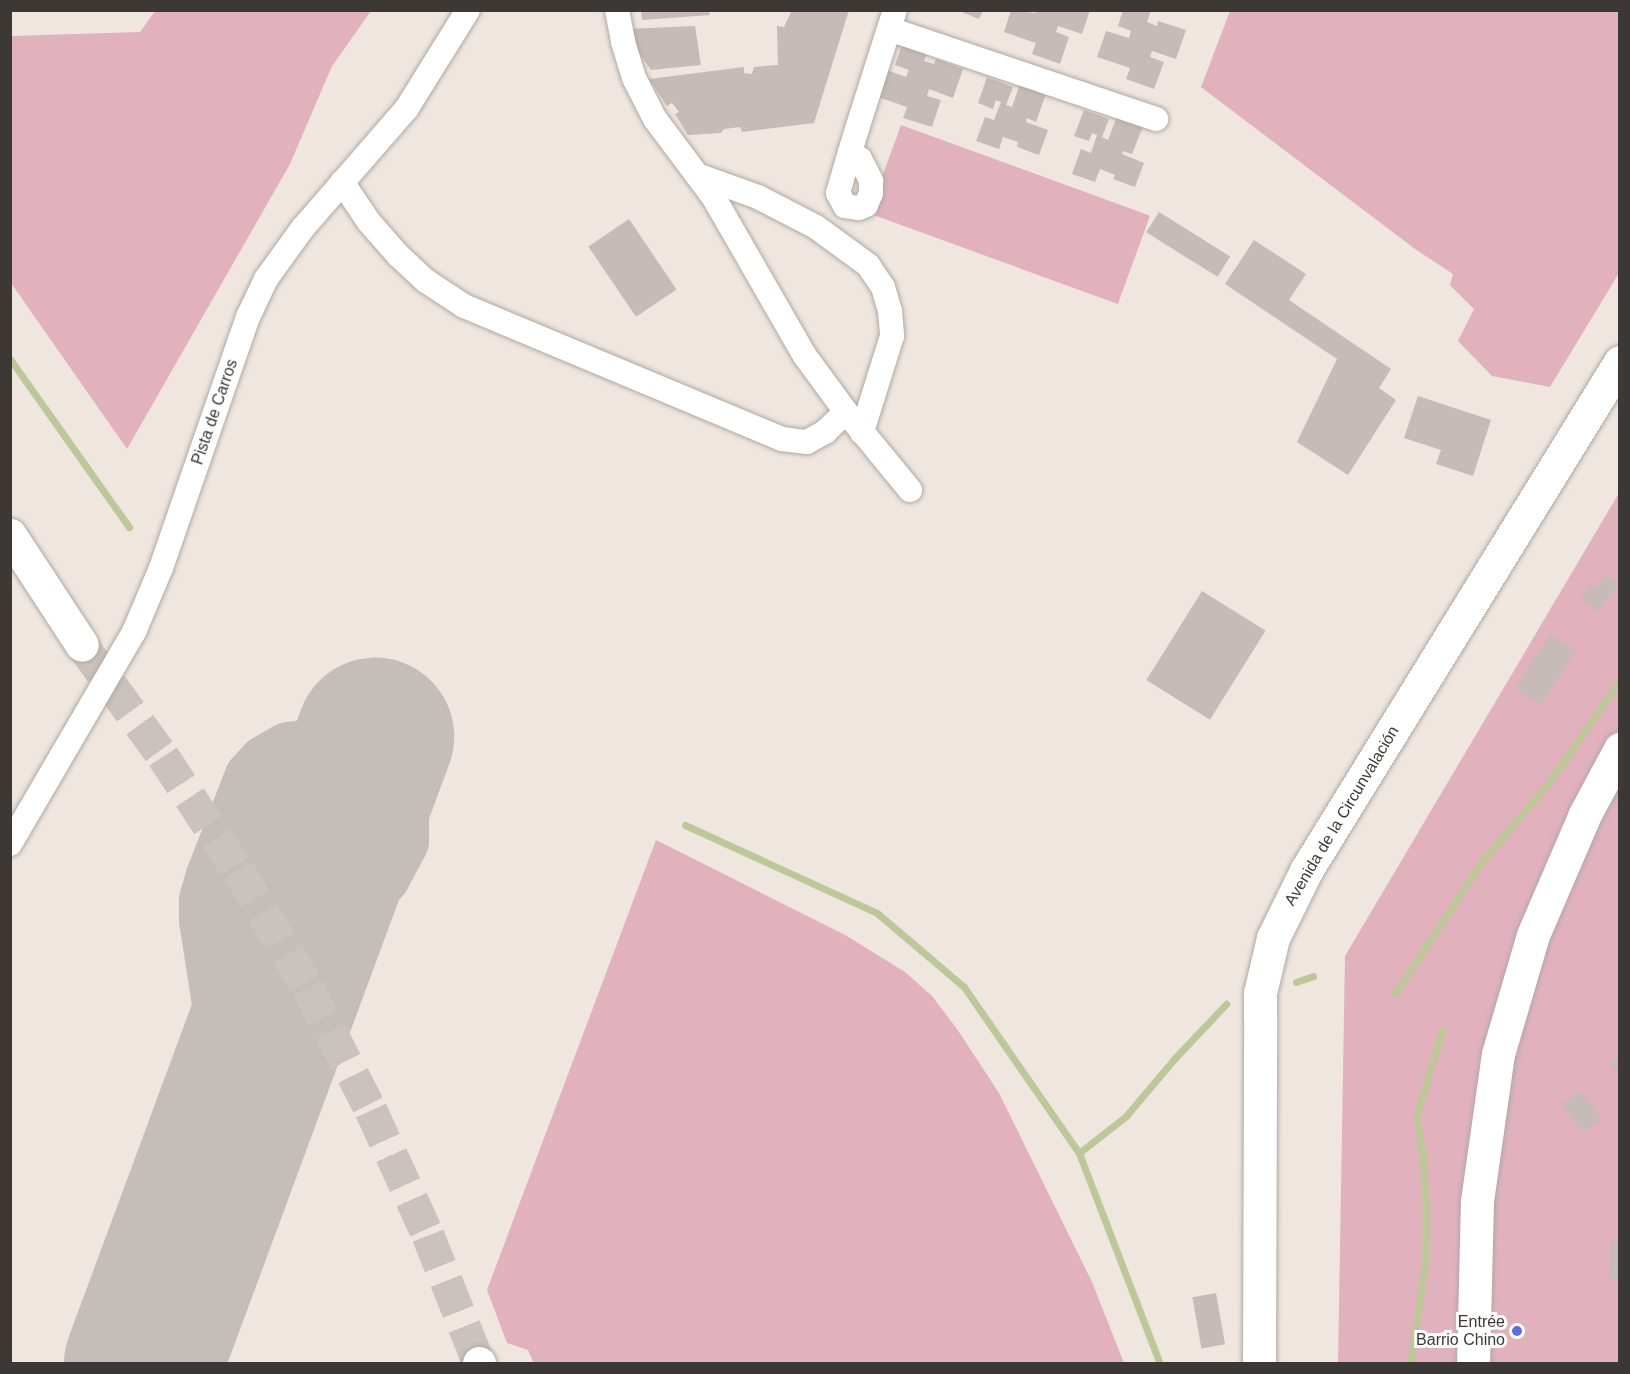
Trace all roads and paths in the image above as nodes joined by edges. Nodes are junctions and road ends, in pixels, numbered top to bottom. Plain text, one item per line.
1 (468, 10) edge
2 (617, 10) edge
3 (892, 20) edge
4 (1156, 119) dead end
5 (850, 152) dead end
6 (697, 175) junction
7 (342, 182) junction
8 (1620, 362) edge
9 (846, 412) junction
10 (862, 432) junction
11 (910, 490) dead end
12 (10, 535) edge
13 (82, 645) tunnel mouth
14 (1620, 749) edge
15 (10, 844) edge
16 (1259, 1364) edge
17 (1473, 1364) edge

1 - 7 street, Pista de Carros
2 - 6 street
3 - 4 street
3 - 5 street
6 - 9 street
6 - 10 street
7 - 9 street
7 - 15 street, Pista de Carros
8 - 16 main road, Avenida de la Circunvalación
9 - 10 street
10 - 11 street
12 - 13 main road
14 - 17 main road

